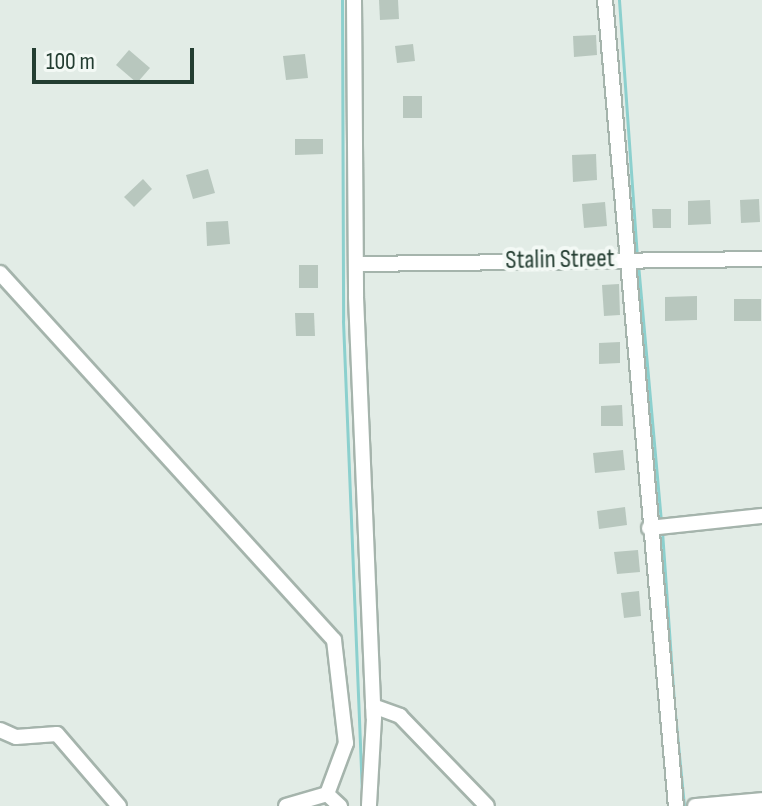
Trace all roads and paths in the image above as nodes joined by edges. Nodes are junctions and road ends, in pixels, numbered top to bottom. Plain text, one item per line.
1 (354, 0) edge
2 (605, 0) edge
3 (625, 259) junction
4 (762, 259) edge
5 (358, 264) junction
6 (0, 273) edge
7 (762, 516) edge
8 (649, 528) junction
9 (373, 706) junction
10 (0, 730) edge
11 (327, 794) junction
12 (762, 800) edge
13 (119, 806) edge
14 (286, 806) edge
15 (340, 806) edge
16 (369, 806) edge
17 (487, 806) edge
18 (676, 806) edge
19 (695, 806) edge

1 - 5 street
2 - 3 street
3 - 4 street, Stalin Street
3 - 5 street, Stalin Street
3 - 8 street
5 - 9 street
6 - 11 street
7 - 8 street
8 - 18 street
9 - 16 street
9 - 17 street
10 - 13 street
11 - 14 street
11 - 15 street
12 - 19 street

